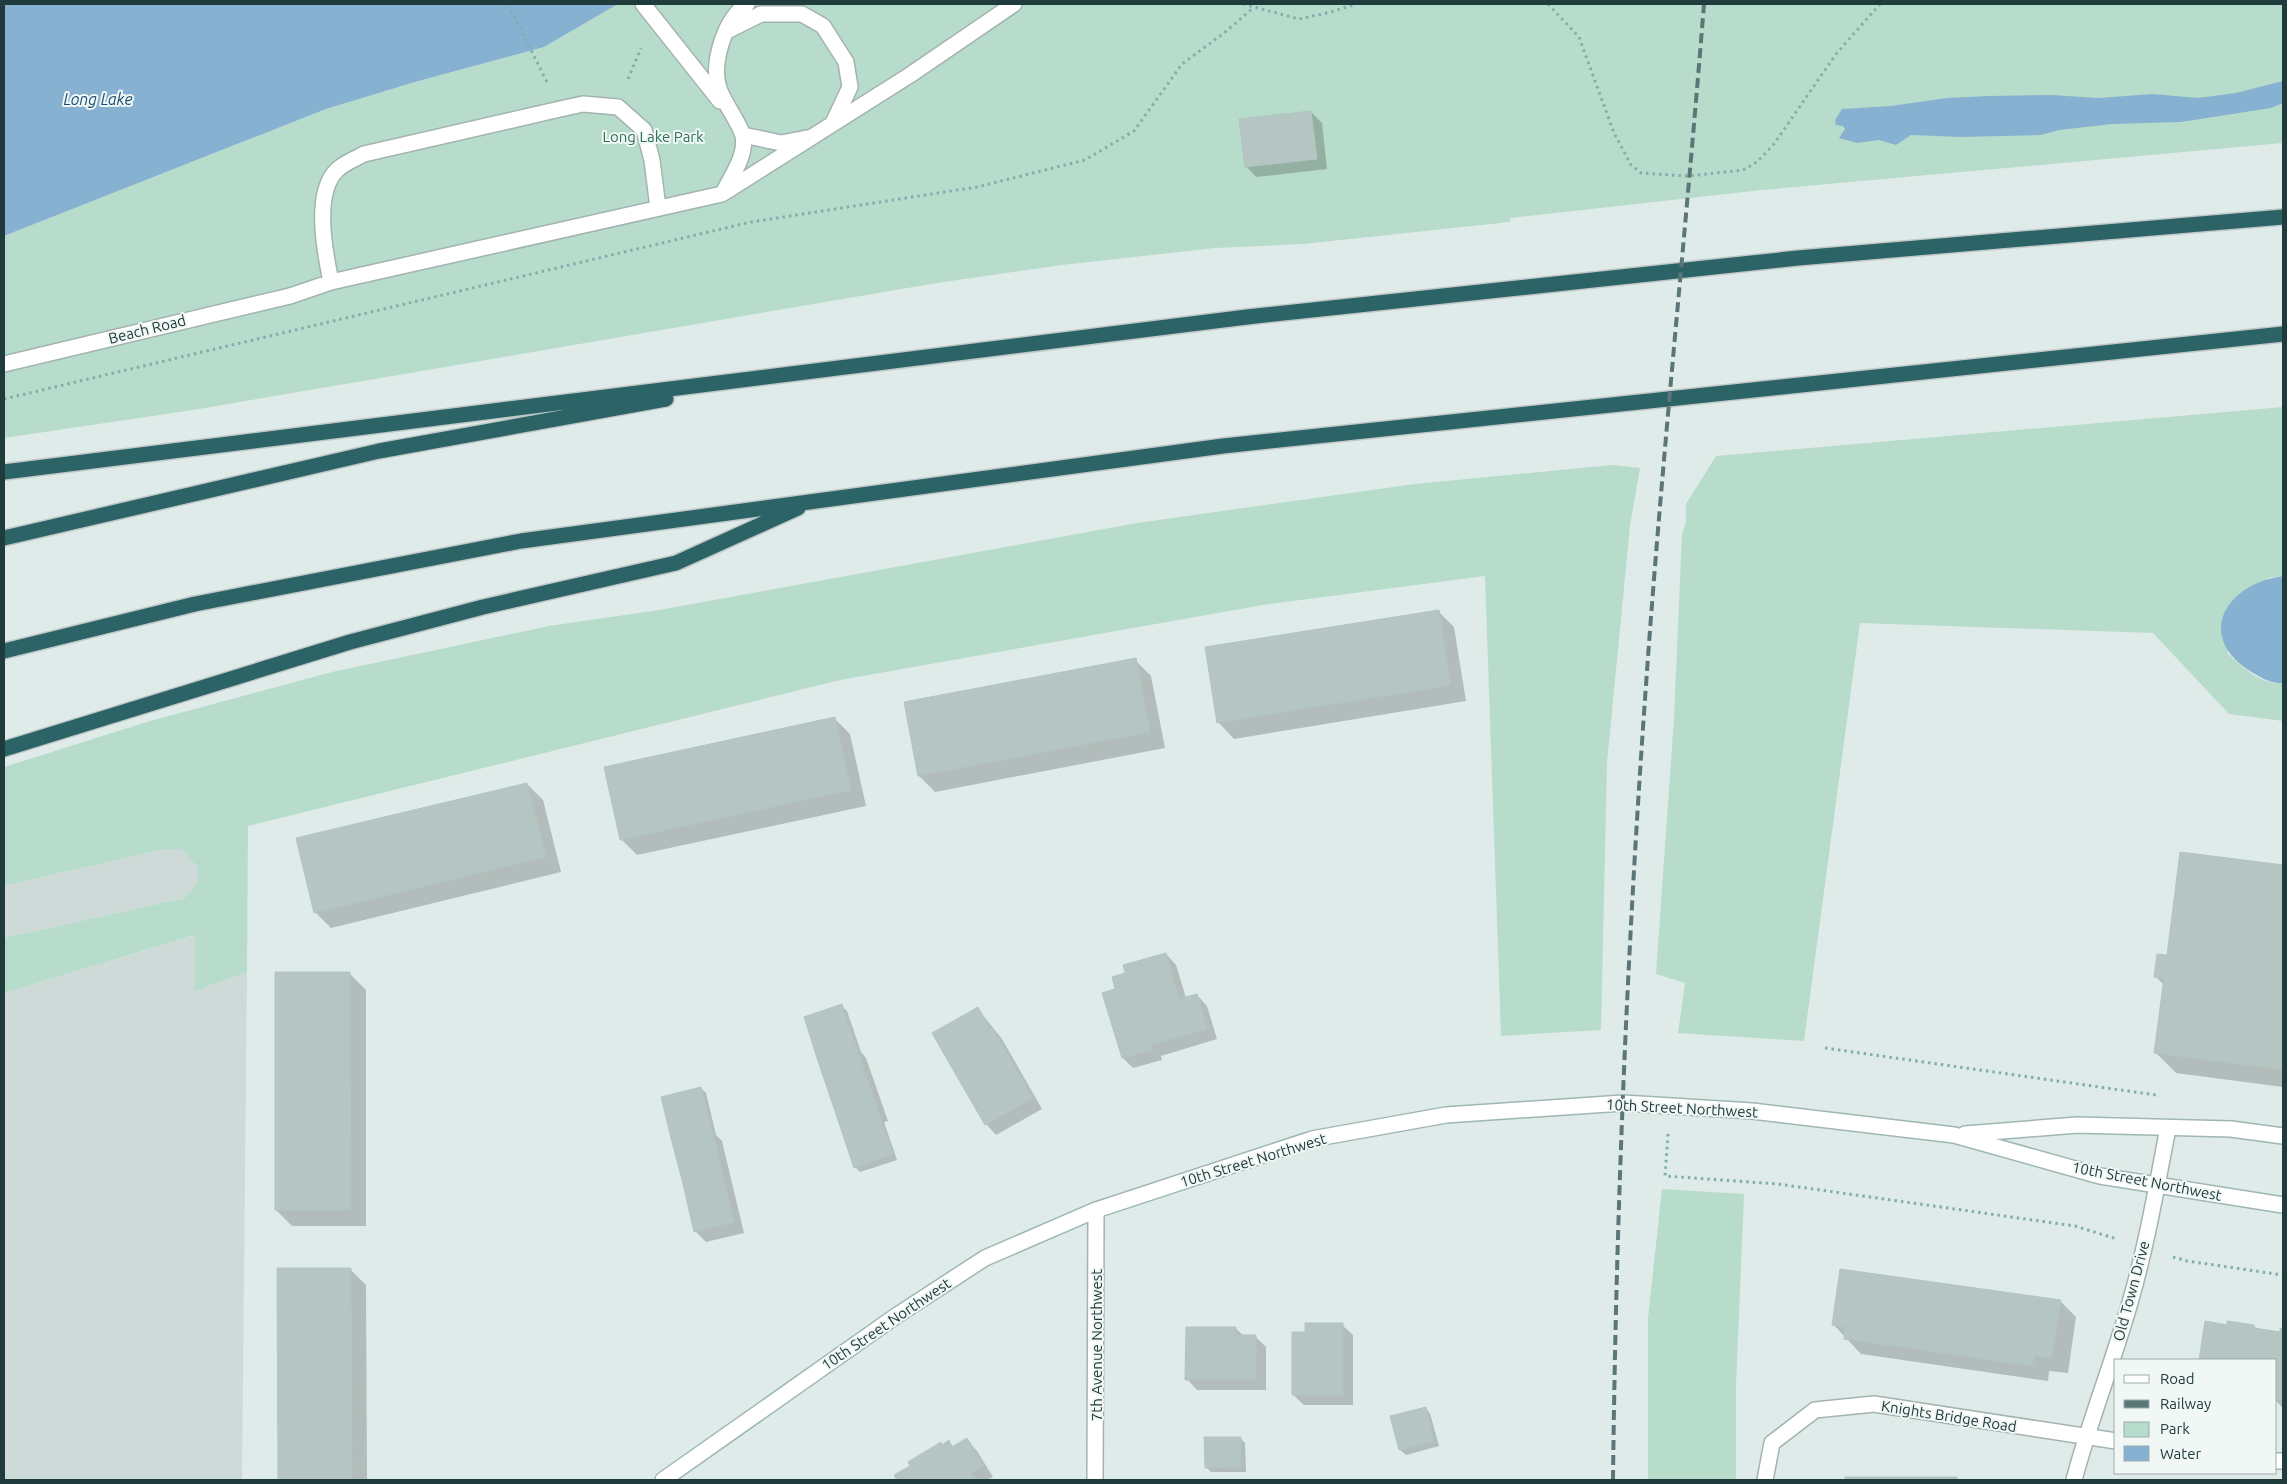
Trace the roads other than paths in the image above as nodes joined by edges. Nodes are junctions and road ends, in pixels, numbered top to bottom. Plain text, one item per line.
1 (643, 4) edge
2 (747, 4) edge
3 (1014, 4) edge
4 (726, 31) junction
5 (729, 112) junction
6 (832, 124) junction
7 (743, 135) junction
8 (722, 194) junction
9 (658, 208) junction
10 (2283, 217) edge
11 (331, 282) junction
12 (2283, 334) edge
13 (899, 361) junction
14 (4, 364) edge
15 (4, 472) edge
16 (814, 501) junction
17 (4, 538) edge
18 (4, 650) edge
19 (4, 749) edge
20 (2168, 1128) junction
21 (1954, 1135) junction
22 (2283, 1136) edge
23 (2157, 1186) junction
24 (2283, 1205) edge
25 (1096, 1210) junction
26 (2085, 1438) junction
27 (2114, 1441) edge
28 (663, 1480) edge
29 (1095, 1480) edge
30 (1765, 1480) edge
31 (2074, 1480) edge

1 - 5 street
2 - 4 street
3 - 6 street
4 - 5 street
4 - 6 street
5 - 7 street
6 - 7 street
6 - 8 street
7 - 8 street
8 - 9 street, Beach Road
9 - 11 street, Beach Road
9 - 11 street
10 - 13 highway
11 - 14 street, Beach Road
12 - 16 highway
13 - 15 highway
13 - 17 highway
16 - 18 highway
16 - 19 highway
20 - 21 street, 10th Street Northwest
20 - 22 street, 10th Street Northwest
20 - 23 street, Old Town Drive
21 - 23 street, 10th Street Northwest
21 - 25 street, 10th Street Northwest
23 - 24 street, 10th Street Northwest
23 - 26 street, Old Town Drive
25 - 28 street, 10th Street Northwest
25 - 29 street, 7th Avenue Northwest
26 - 27 street, Knights Bridge Road
26 - 30 street, Knights Bridge Road
26 - 31 street, Old Town Drive

